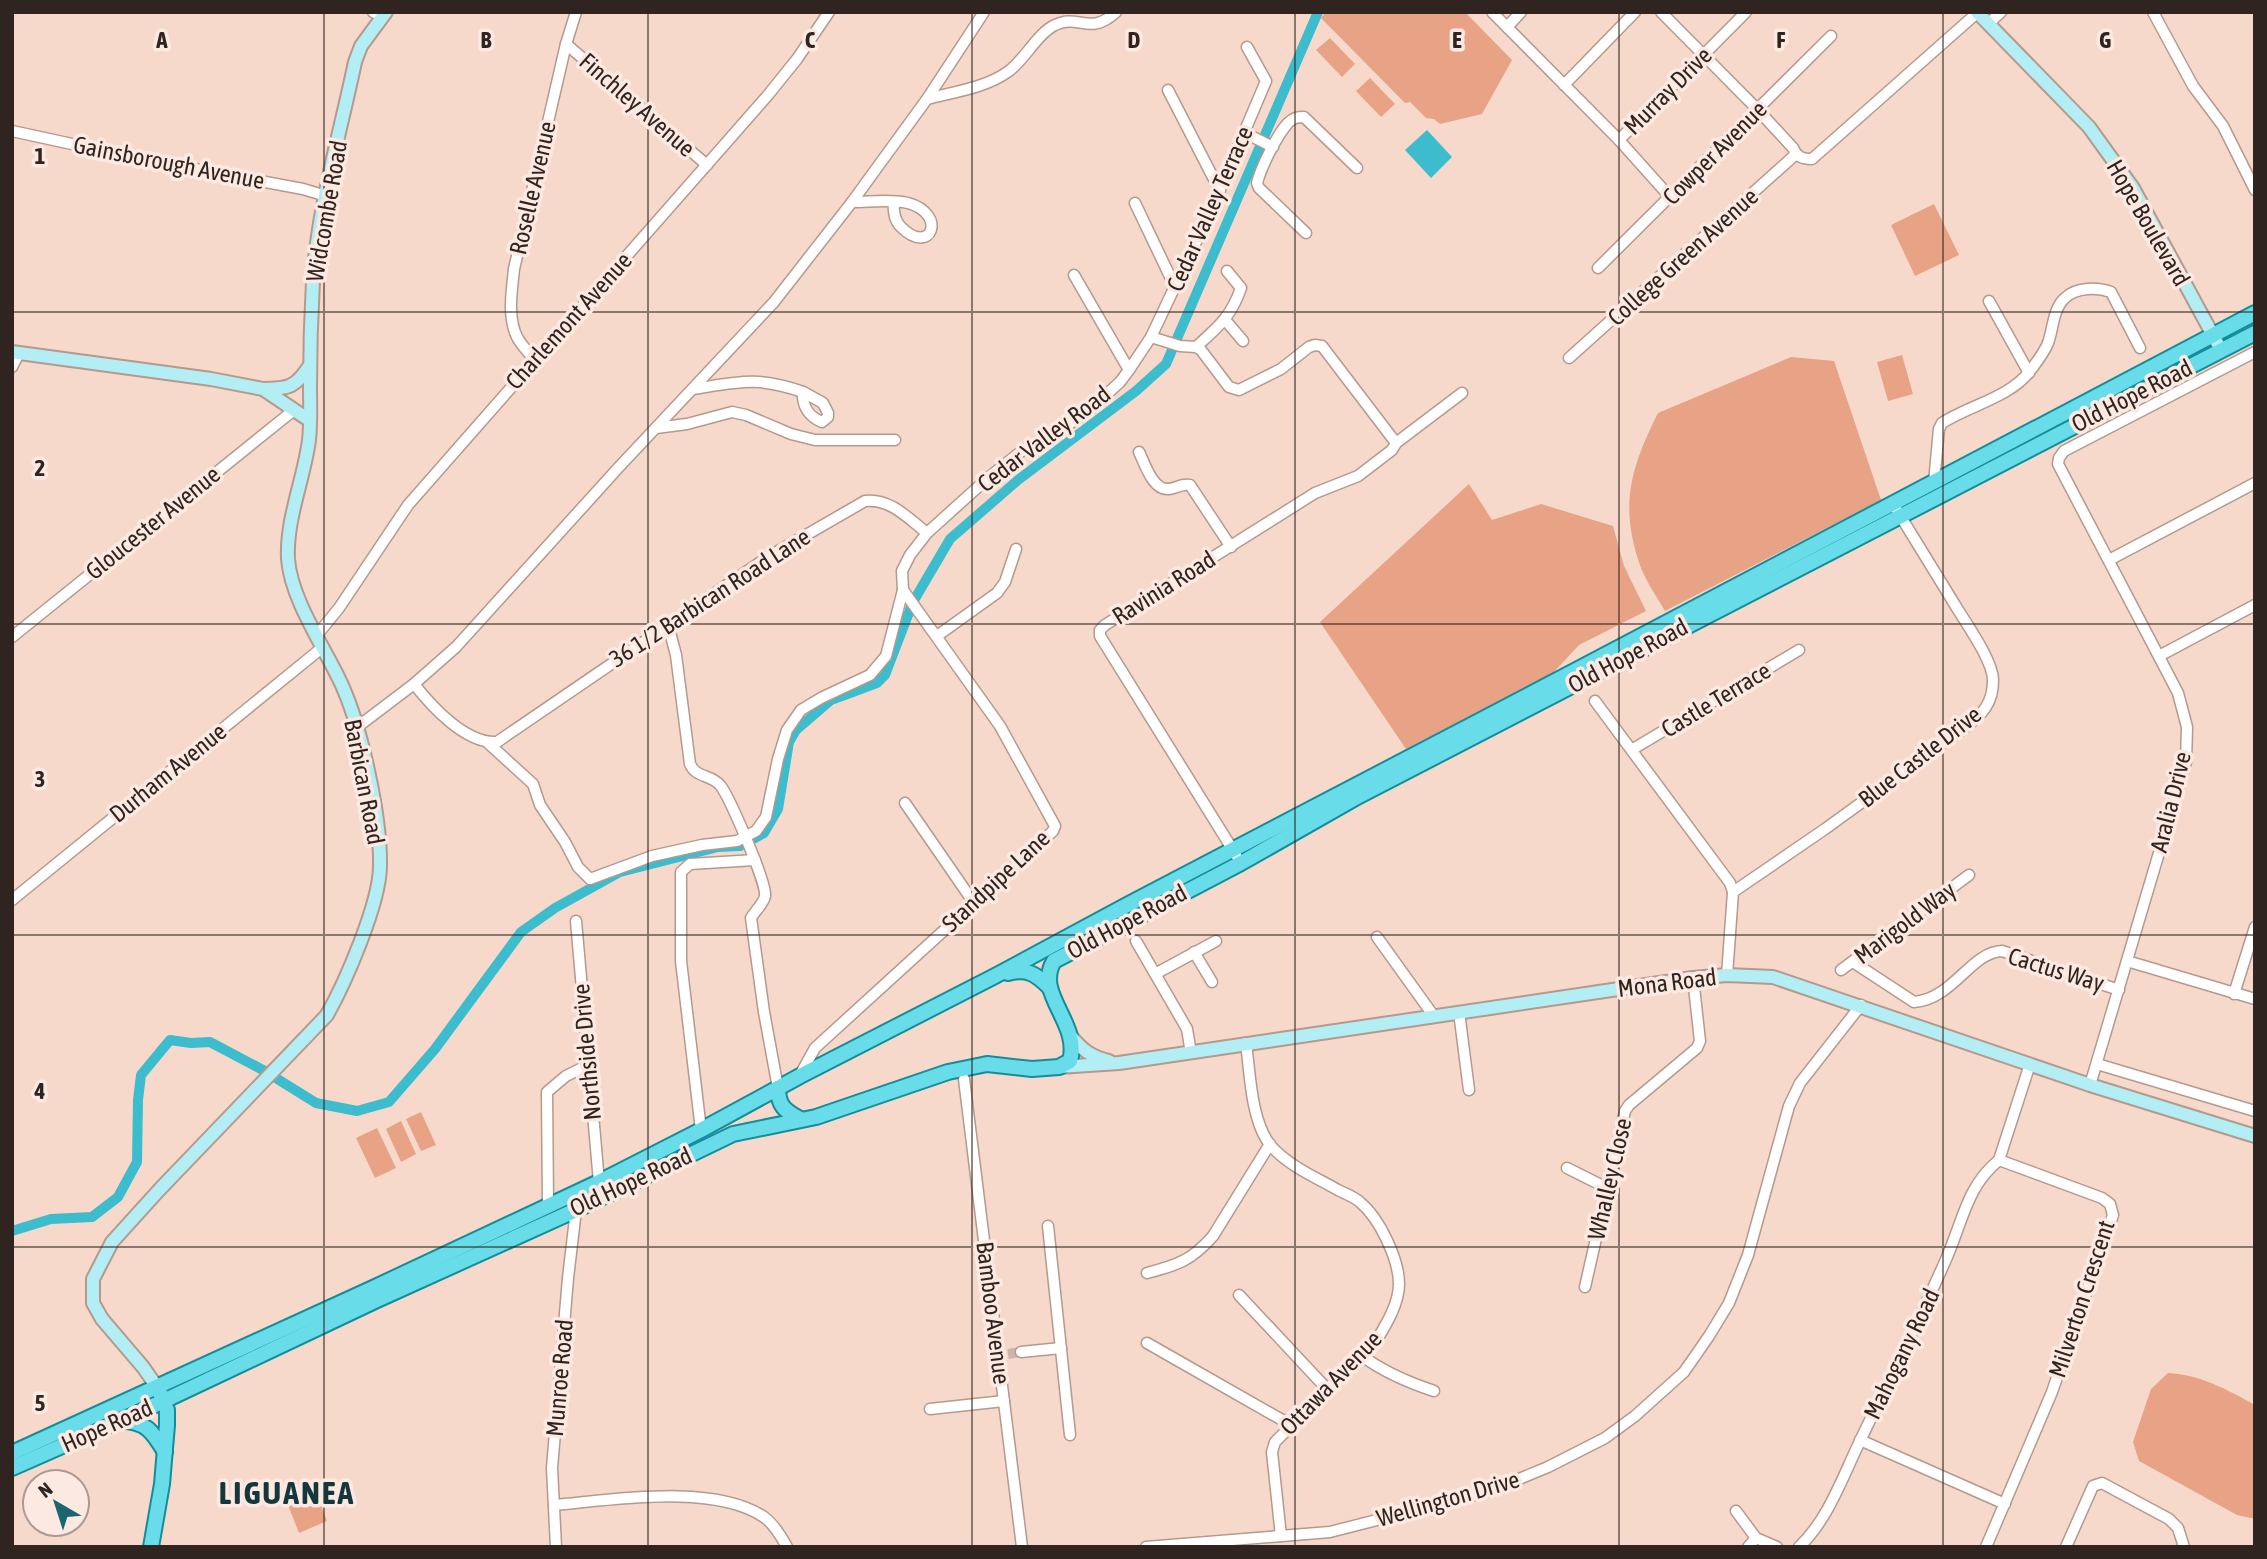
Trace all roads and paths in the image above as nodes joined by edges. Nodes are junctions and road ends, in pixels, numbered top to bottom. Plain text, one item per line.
1 (576, 12) edge
2 (829, 12) edge
3 (984, 12) edge
4 (1116, 12) edge
5 (1492, 12) edge
6 (1521, 12) edge
7 (1635, 12) edge
8 (1661, 12) edge
9 (1746, 12) edge
10 (2001, 12) edge
11 (2153, 12) edge
12 (381, 13) edge
13 (1977, 13) edge
14 (1988, 24) junction
15 (1507, 27) junction
16 (1831, 36) dead end
17 (566, 44) junction
18 (1247, 47) dead end
19 (1703, 56) junction
20 (1564, 85) junction
21 (1168, 90) dead end
22 (927, 99) junction
23 (1758, 110) junction
24 (12, 131) edge
25 (1245, 133) junction
26 (1619, 140) junction
27 (1273, 147) junction
28 (1796, 155) junction
29 (708, 165) junction
30 (1357, 168) dead end
31 (2255, 190) edge
32 (1220, 191) junction
33 (326, 196) junction
34 (1670, 197) junction
35 (852, 202) junction
36 (894, 202) dead end
37 (1135, 203) dead end
38 (1307, 233) dead end
39 (1598, 268) dead end
40 (1227, 271) dead end
41 (1074, 275) dead end
42 (1175, 287) junction
43 (1989, 301) dead end
44 (2255, 313) edge
45 (1226, 321) junction
46 (2255, 333) edge
47 (2212, 335) junction
48 (1151, 337) junction
49 (1243, 341) dead end
50 (1196, 347) junction
51 (2140, 348) dead end
52 (2221, 350) junction
53 (16, 352) edge
54 (2255, 352) edge
55 (1569, 358) dead end
56 (535, 360) junction
57 (310, 365) junction
58 (12, 367) edge
59 (1129, 370) junction
60 (2029, 373) junction
61 (263, 389) junction
62 (692, 389) junction
63 (803, 393) dead end
64 (1462, 393) dead end
65 (294, 410) junction
66 (309, 421) junction
67 (656, 428) junction
68 (895, 440) dead end
69 (1396, 443) junction
70 (1139, 452) dead end
71 (1934, 482) junction
72 (2255, 483) edge
73 (1897, 510) junction
74 (927, 533) junction
75 (1231, 547) junction
76 (1016, 549) dead end
77 (2109, 560) junction
78 (903, 590) junction
79 (2255, 605) edge
80 (668, 625) junction
81 (937, 636) junction
82 (12, 637) edge
83 (320, 641) junction
84 (1799, 650) dead end
85 (2159, 656) junction
86 (414, 684) junction
87 (1595, 701) dead end
88 (356, 728) junction
89 (493, 742) junction
90 (1633, 750) junction
91 (905, 803) dead end
92 (745, 838) junction
93 (1237, 857) junction
94 (754, 858) junction
95 (1969, 875) dead end
96 (1733, 892) junction
97 (12, 900) edge
98 (974, 903) junction
99 (576, 922) dead end
100 (2255, 927) edge
101 (1377, 937) dead end
102 (1216, 941) dead end
103 (1136, 942) dead end
104 (1194, 953) junction
105 (2127, 961) junction
106 (1853, 962) junction
107 (1841, 970) dead end
108 (1155, 974) junction
109 (1727, 975) junction
110 (995, 976) junction
111 (1693, 978) junction
112 (1212, 982) dead end
113 (1049, 986) junction
114 (2119, 990) junction
115 (2234, 994) junction
116 (2255, 999) edge
117 (1861, 1005) junction
118 (1459, 1012) junction
119 (1433, 1015) junction
120 (1070, 1035) junction
121 (1246, 1043) junction
122 (1191, 1053) junction
123 (1119, 1063) junction
124 (2030, 1064) junction
125 (2097, 1064) junction
126 (588, 1065) junction
127 (1059, 1067) junction
128 (800, 1076) junction
129 (964, 1079) dead end
130 (2091, 1085) junction
131 (778, 1088) junction
132 (1469, 1090) dead end
133 (2255, 1111) edge
134 (800, 1119) junction
135 (701, 1130) junction
136 (2255, 1136) edge
137 (1270, 1144) junction
138 (1999, 1160) junction
139 (1566, 1168) dead end
140 (599, 1182) junction
141 (1607, 1188) junction
142 (548, 1205) junction
143 (576, 1210) junction
144 (1048, 1226) dead end
145 (1147, 1273) dead end
146 (1585, 1287) dead end
147 (1240, 1295) dead end
148 (1147, 1343) dead end
149 (1061, 1348) junction
150 (1021, 1352) tunnel mouth
151 (1361, 1355) junction
152 (154, 1388) junction
153 (1327, 1389) junction
154 (1434, 1391) dead end
155 (164, 1401) junction
156 (1004, 1401) junction
157 (930, 1409) dead end
158 (121, 1420) junction
159 (1291, 1425) junction
160 (1070, 1435) dead end
161 (1860, 1440) junction
162 (12, 1452) edge
163 (164, 1452) junction
164 (12, 1468) edge
165 (2005, 1504) junction
166 (554, 1505) junction
167 (1737, 1511) dead end
168 (1281, 1536) junction
169 (1756, 1538) junction
170 (151, 1547) edge
171 (556, 1547) edge
172 (787, 1547) edge
173 (1022, 1547) edge
174 (1146, 1547) edge
175 (1748, 1547) edge
176 (1777, 1547) edge
177 (1799, 1547) edge
178 (1986, 1547) edge
179 (2066, 1547) edge
180 (2184, 1547) edge

1 - 17 street, Roselle Avenue
2 - 29 street, Charlemont Avenue
3 - 22 street
4 - 22 street
5 - 15 street
6 - 15 street
7 - 20 street
8 - 19 street
9 - 19 street, Murray Drive
10 - 14 street
11 - 31 street
12 - 33 street, Widcombe Road
13 - 14 street, Hope Boulevard
13 - 28 street, College Green Avenue
14 - 47 street, Hope Boulevard
15 - 20 street
16 - 23 street, Cowper Avenue
17 - 29 street, Finchley Avenue
17 - 56 street, Roselle Avenue
18 - 25 street, Cedar Valley Terrace
19 - 23 street
19 - 26 street, Murray Drive
20 - 26 street
21 - 32 street
22 - 35 street
23 - 28 street
23 - 34 street, Cowper Avenue
24 - 33 street, Gainsborough Avenue
25 - 27 street
25 - 32 street, Cedar Valley Terrace
26 - 34 street
27 - 30 street
27 - 38 street
28 - 55 street, College Green Avenue
29 - 56 street, Charlemont Avenue
32 - 42 street, Cedar Valley Terrace
33 - 57 street, Widcombe Road
34 - 39 street, Cowper Avenue
35 - 36 street
35 - 62 street
37 - 42 street
40 - 45 street
41 - 59 street
42 - 48 street, Cedar Valley Terrace
43 - 60 street
44 - 47 main road, Old Hope Road
45 - 49 street
45 - 50 street
46 - 52 main road, Old Hope Road
47 - 52 street, Hope Boulevard
47 - 71 main road, Old Hope Road
48 - 50 street
48 - 59 street, Cedar Valley Road
50 - 69 street
51 - 60 street
52 - 73 main road, Old Hope Road
53 - 58 street
53 - 61 street
54 - 77 street, Aralia Drive
56 - 83 street, Charlemont Avenue
57 - 61 street
57 - 66 street, Widcombe Road
59 - 74 street, Cedar Valley Road
60 - 71 street
61 - 65 street
62 - 63 street
62 - 67 street
64 - 69 street, Ravinia Road
65 - 66 street
65 - 82 street, Gloucester Avenue
66 - 83 street, Barbican Road
67 - 68 street
67 - 86 street
69 - 75 street, Ravinia Road
70 - 75 street
71 - 73 main road, Old Hope Road
72 - 77 street
73 - 93 main road, Old Hope Road
73 - 96 street, Blue Castle Drive
74 - 78 street
74 - 80 street, 36 1/2 Barbican Road Lane
75 - 93 street, Ravinia Road
76 - 81 street
77 - 85 street, Aralia Drive
78 - 81 street, Standpipe Lane
78 - 92 street
79 - 85 street
80 - 89 street, 36 1/2 Barbican Road Lane
80 - 92 street
81 - 98 street, Standpipe Lane
83 - 88 street, Barbican Road
83 - 97 street, Durham Avenue
84 - 90 street, Castle Terrace
85 - 105 street, Aralia Drive
86 - 88 street
86 - 89 street
87 - 90 street
88 - 152 street, Barbican Road
89 - 92 street
90 - 96 street
91 - 98 street
92 - 94 street
93 - 110 main road, Old Hope Road
93 - 113 main road, Old Hope Road
94 - 131 street
94 - 135 street
95 - 106 street, Marigold Way
96 - 109 street
98 - 128 street, Standpipe Lane
99 - 126 street, Northside Drive
100 - 115 street
101 - 119 street
102 - 104 street
103 - 108 street
104 - 108 street
104 - 112 street
105 - 114 street, Aralia Drive
105 - 115 street
106 - 107 street, Marigold Way
106 - 114 street, Cactus Way
108 - 122 street
109 - 111 street, Mona Road
109 - 117 street, Mona Road
110 - 113 main road
110 - 128 main road, Old Hope Road
111 - 118 street, Mona Road
111 - 141 street, Whalley Close
113 - 120 main road, Old Hope Road
114 - 125 street, Aralia Drive
115 - 116 street
117 - 124 street, Mona Road
117 - 168 street, Wellington Drive
118 - 119 street, Mona Road
118 - 132 street
119 - 121 street, Mona Road
120 - 123 street
120 - 127 main road
121 - 122 street, Mona Road
121 - 137 street, Ottawa Avenue
122 - 123 street, Mona Road
123 - 127 street, Mona Road
124 - 130 street, Mona Road
124 - 138 street
125 - 130 street, Aralia Drive
125 - 133 street
126 - 140 street, Northside Drive
126 - 142 street
127 - 134 main road, Old Hope Road
128 - 131 main road, Old Hope Road
129 - 156 street, Bamboo Avenue
130 - 136 street, Mona Road
131 - 134 main road
131 - 135 main road, Old Hope Road
134 - 143 main road, Old Hope Road
135 - 140 main road, Old Hope Road
137 - 145 street
137 - 151 street, Ottawa Avenue
138 - 161 street, Mahogany Road
138 - 165 street, Milverton Crescent
139 - 141 street
140 - 142 main road, Old Hope Road
141 - 146 street, Whalley Close
142 - 152 main road, Old Hope Road
143 - 155 main road, Old Hope Road
143 - 166 street, Munroe Road
144 - 149 street
147 - 153 street
148 - 159 street
149 - 150 street
149 - 160 street
151 - 153 street, Ottawa Avenue
151 - 154 street
152 - 155 main road
152 - 162 main road, Hope Road
153 - 159 street, Ottawa Avenue
155 - 158 main road, Hope Road
155 - 163 main road
156 - 157 street
156 - 173 street, Bamboo Avenue
158 - 163 main road
158 - 164 main road, Hope Road
159 - 168 street, Ottawa Avenue
161 - 165 street
161 - 177 street, Mahogany Road
163 - 170 main road
165 - 178 street
166 - 171 street, Munroe Road
166 - 172 street
167 - 169 street
168 - 174 street, Wellington Drive
169 - 175 street
169 - 176 street
179 - 180 street

